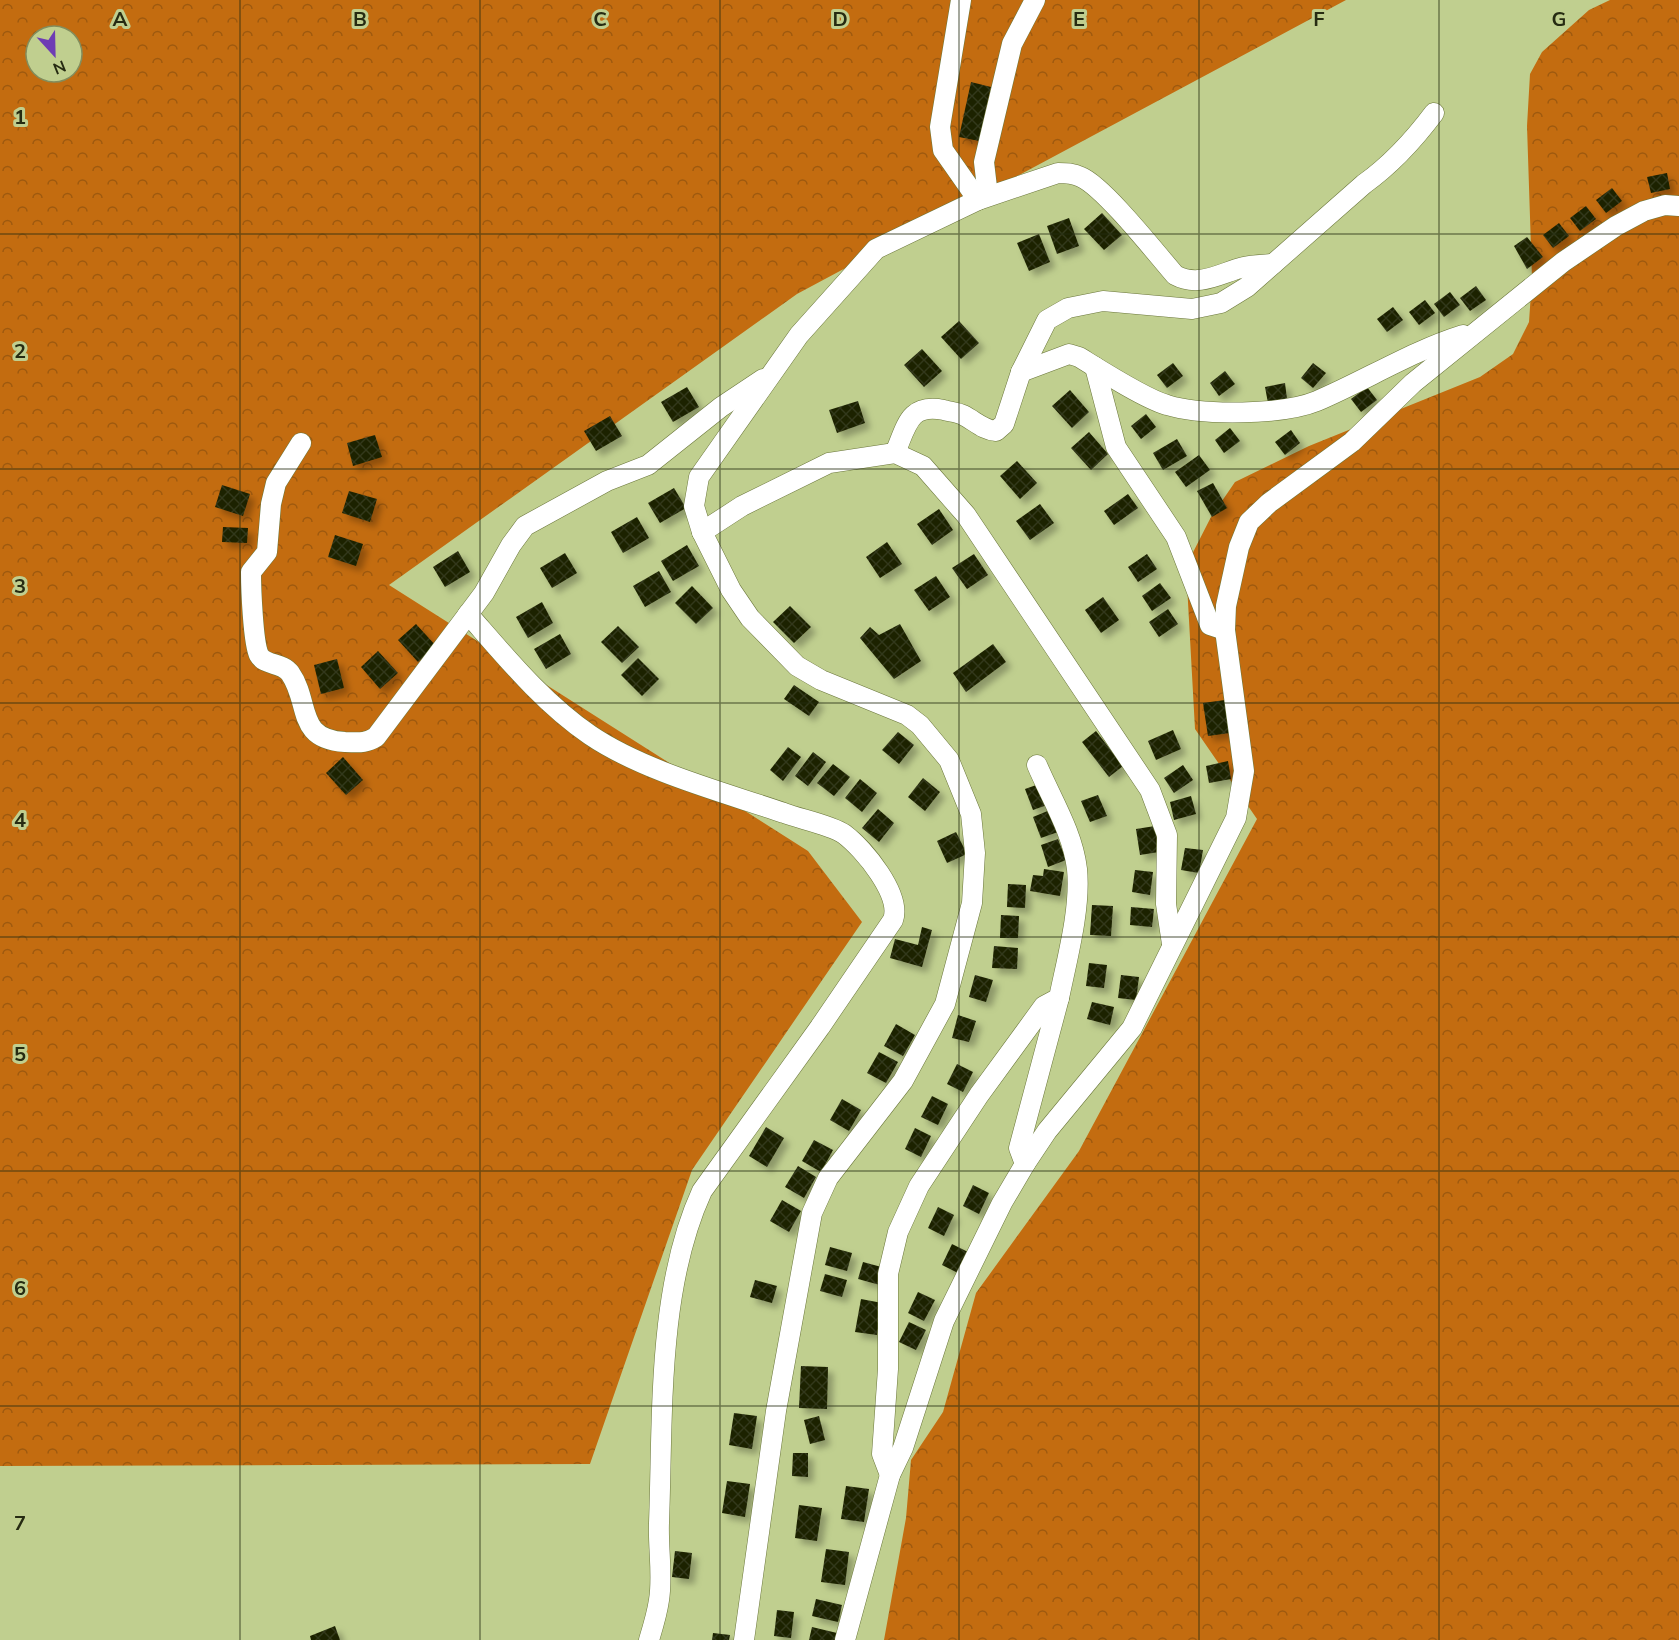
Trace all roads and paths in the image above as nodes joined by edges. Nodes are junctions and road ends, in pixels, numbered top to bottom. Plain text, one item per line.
1 (961, 0) edge
2 (1035, 0) edge
3 (1434, 113) dead end
4 (983, 198) junction
5 (1679, 206) edge
6 (1273, 264) junction
7 (1474, 331) junction
8 (1095, 367) junction
9 (1021, 372) junction
10 (770, 375) junction
11 (301, 443) dead end
12 (896, 453) junction
13 (702, 532) junction
14 (468, 614) junction
15 (1225, 630) junction
16 (1037, 765) dead end
17 (1172, 944) junction
18 (1059, 998) junction
19 (1025, 1164) junction
20 (890, 1475) junction
21 (649, 1640) edge
22 (744, 1640) edge
23 (845, 1640) edge

1 - 4 street
2 - 4 street
3 - 6 street
4 - 6 street
4 - 10 street
5 - 7 street
6 - 9 street
7 - 8 street
7 - 15 street
8 - 9 street
8 - 15 street
9 - 12 street
10 - 13 street
10 - 14 street
11 - 14 street
12 - 13 street
12 - 17 street
13 - 22 street
14 - 21 street
15 - 17 street
16 - 18 street
17 - 19 street
18 - 19 street
18 - 20 street
19 - 20 street
20 - 23 street

